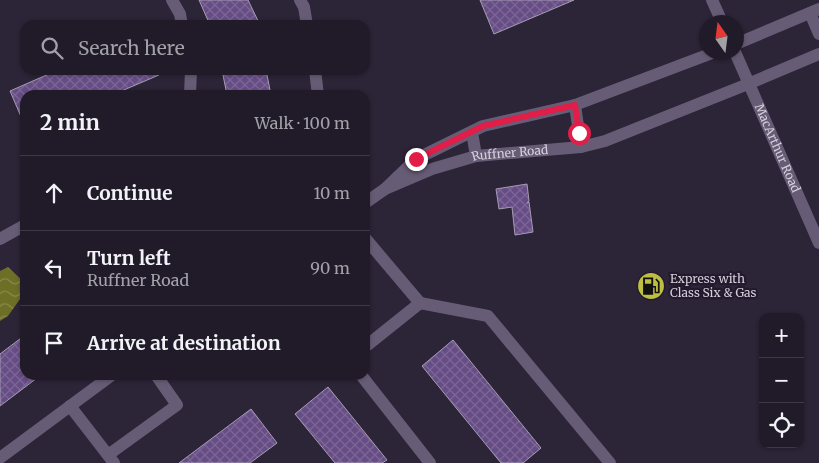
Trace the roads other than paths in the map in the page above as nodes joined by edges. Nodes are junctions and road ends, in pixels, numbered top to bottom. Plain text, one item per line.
1 (172, 0) edge
2 (300, 0) edge
3 (712, 0) edge
4 (814, 11) edge
5 (719, 15) edge
6 (181, 20) edge
7 (306, 20) edge
8 (819, 34) edge
9 (744, 41) edge
10 (819, 54) edge
11 (699, 58) edge
12 (738, 60) edge
13 (191, 75) edge
14 (316, 75) edge
15 (748, 84) junction
16 (190, 90) edge
17 (317, 90) edge
18 (575, 105) junction
19 (472, 132) junction
20 (581, 147) junction
21 (476, 156) junction
22 (385, 189) junction
23 (370, 200) edge
24 (20, 228) edge
25 (0, 239) edge
26 (819, 243) edge
27 (370, 244) edge
28 (420, 303) junction
29 (370, 343) edge
30 (105, 380) edge
31 (160, 380) edge
32 (365, 380) edge
33 (70, 406) junction
34 (0, 458) edge
35 (111, 459) edge
36 (430, 463) edge
37 (610, 463) edge

1 - 6 street
2 - 7 street
3 - 5 street
4 - 8 street
4 - 9 street
10 - 15 street, Ruffner Road
11 - 18 street, Ruffner Road
12 - 15 street, MacArthur Road
13 - 16 street
14 - 17 street
15 - 20 street, Ruffner Road
15 - 26 street, MacArthur Road
18 - 19 street, Ruffner Road
18 - 20 street
19 - 21 street
19 - 22 street, Ruffner Road
20 - 21 street, Ruffner Road
21 - 22 street, Ruffner Road
22 - 23 street, Ruffner Road
24 - 25 street
27 - 28 street
28 - 29 street
28 - 37 street
30 - 33 street
31 - 35 street
32 - 36 street
33 - 34 street
33 - 35 street

